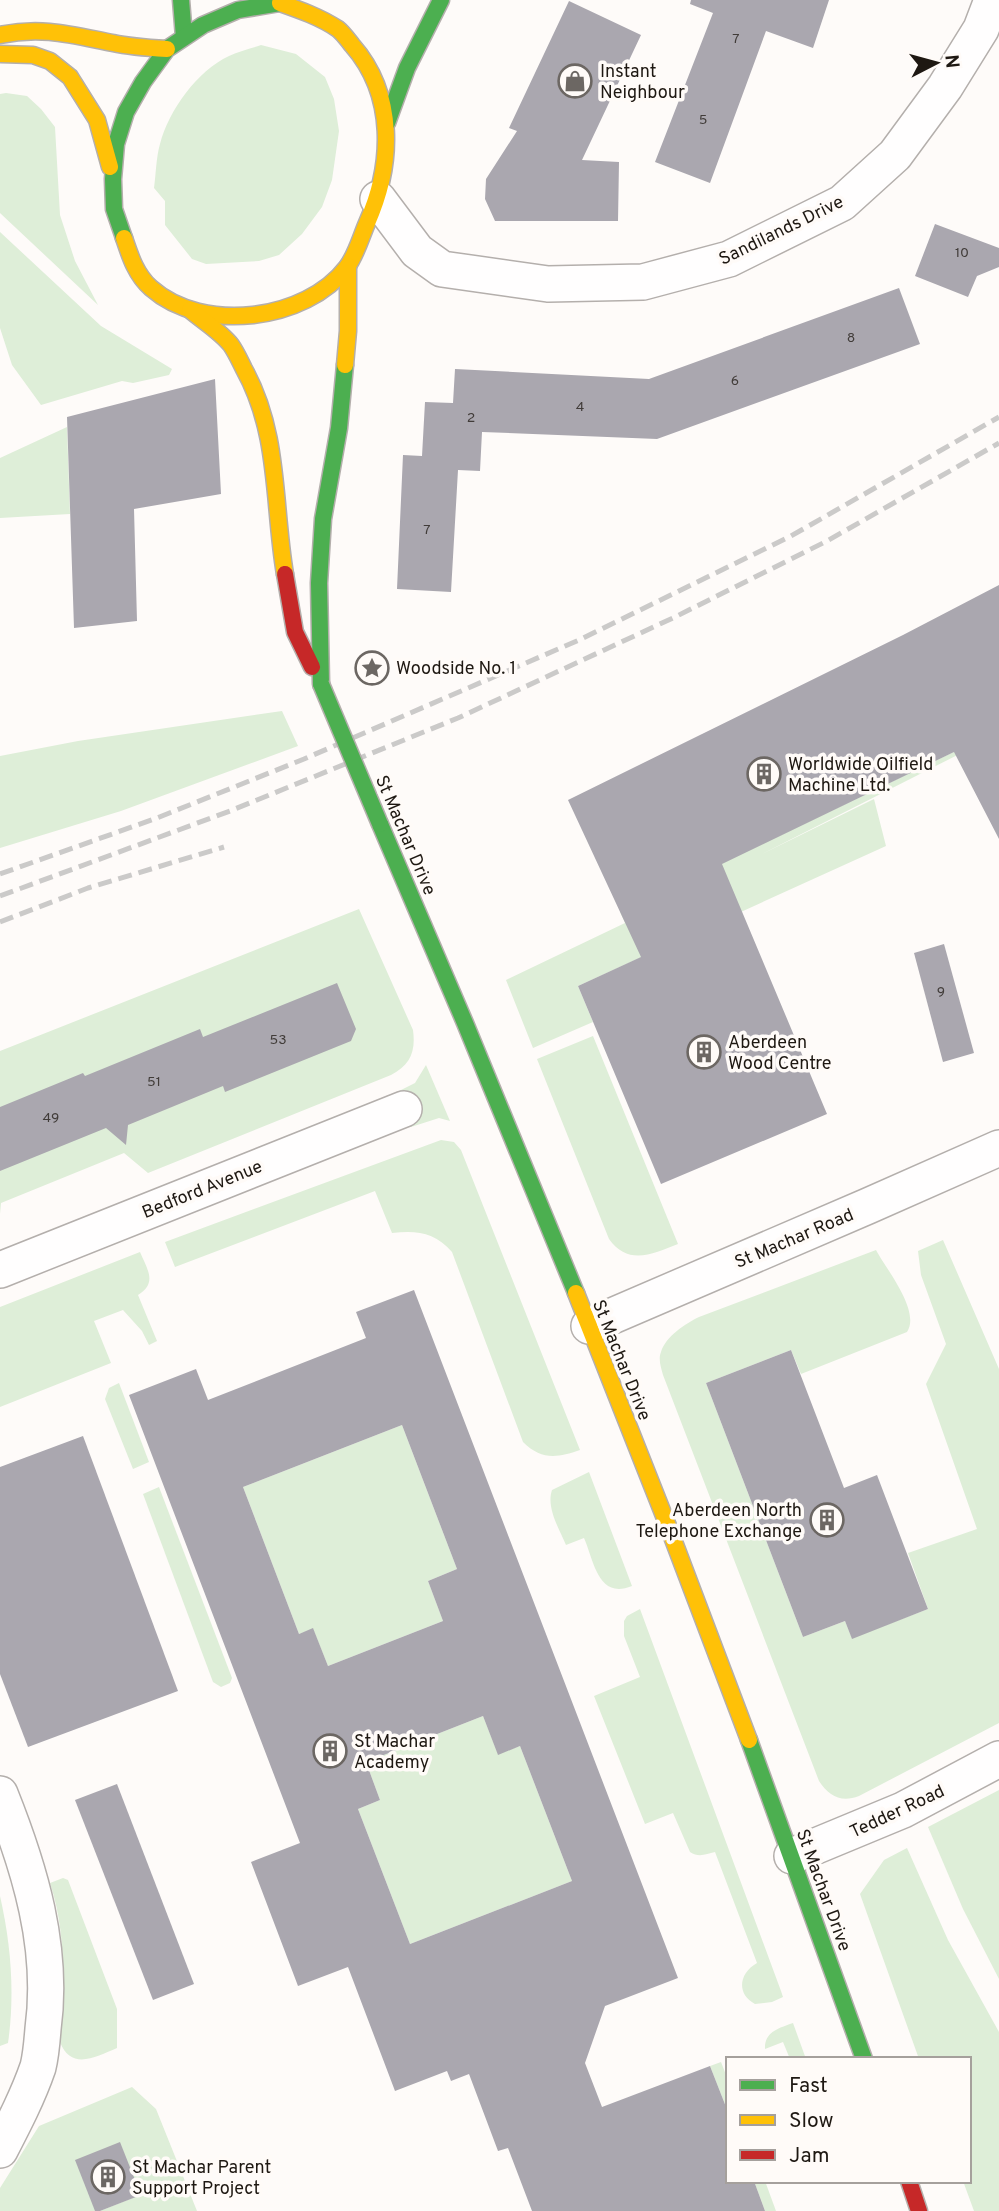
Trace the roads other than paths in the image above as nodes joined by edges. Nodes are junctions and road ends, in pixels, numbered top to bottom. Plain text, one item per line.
1 (181, 0) edge
2 (441, 0) edge
3 (992, 0) edge
4 (275, 2) edge
5 (0, 35) edge
6 (184, 37) junction
7 (167, 49) junction
8 (0, 54) edge
9 (387, 123) junction
10 (113, 179) junction
11 (378, 199) junction
12 (348, 265) junction
13 (190, 310) junction
14 (321, 684) junction
15 (404, 1109) dead end
16 (999, 1148) edge
17 (0, 1270) edge
18 (589, 1326) junction
19 (999, 1759) edge
20 (0, 1794) edge
21 (792, 1856) junction
22 (863, 2057) edge
23 (0, 2150) edge
24 (910, 2183) edge
25 (919, 2211) edge

1 - 6 main road
2 - 9 main road
3 - 11 street, Sandilands Drive
4 - 6 main road
4 - 9 main road
5 - 7 main road
6 - 7 main road
7 - 10 main road
8 - 10 main road
9 - 11 main road
10 - 13 main road
11 - 12 main road
12 - 13 main road
12 - 14 main road, St Machar Drive
13 - 14 main road, St Machar Drive
14 - 18 main road, St Machar Drive, bridge
15 - 17 street, Bedford Avenue
16 - 18 street, St Machar Road
18 - 21 main road, St Machar Drive
19 - 21 street, Tedder Road
20 - 23 street
21 - 22 main road, St Machar Drive
24 - 25 main road

